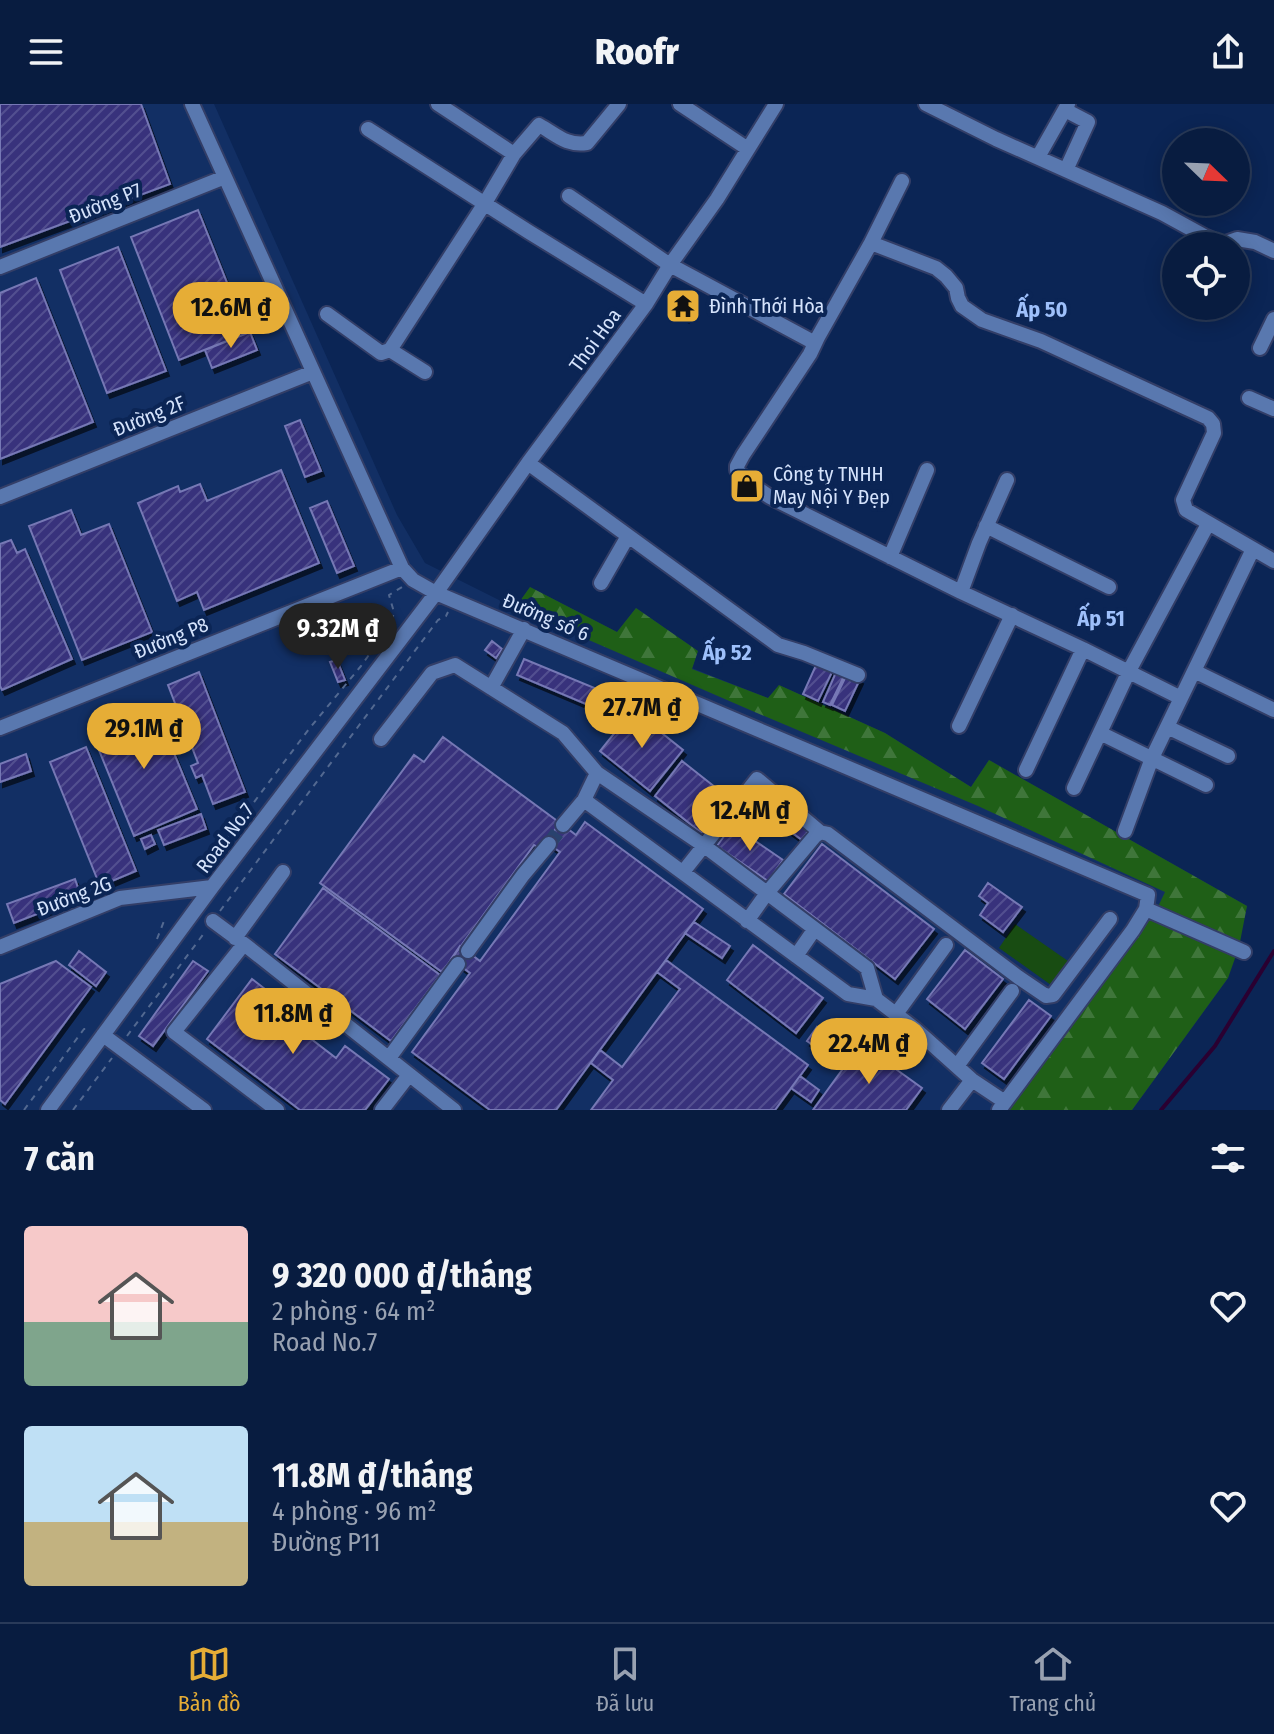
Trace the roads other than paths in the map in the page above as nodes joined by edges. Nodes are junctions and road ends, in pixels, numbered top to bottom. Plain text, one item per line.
1 (192, 104) edge
2 (438, 104) edge
3 (619, 104) edge
4 (680, 104) edge
5 (776, 104) edge
6 (926, 104) edge
7 (1066, 107) edge
8 (368, 129) dead end
9 (748, 149) junction
10 (514, 154) junction
11 (1038, 157) junction
12 (1066, 170) junction
13 (225, 177) junction
14 (902, 181) dead end
15 (569, 196) dead end
16 (485, 203) junction
17 (871, 243) junction
18 (1274, 251) edge
19 (670, 265) junction
20 (0, 267) edge
21 (646, 304) junction
22 (327, 314) dead end
23 (1274, 319) edge
24 (815, 343) junction
25 (1260, 348) dead end
26 (390, 350) junction
27 (313, 372) junction
28 (425, 372) dead end
29 (1249, 398) dead end
30 (1274, 409) edge
31 (528, 463) junction
32 (927, 470) dead end
33 (1007, 480) dead end
34 (0, 497) edge
35 (1208, 524) junction
36 (986, 526) junction
37 (628, 536) junction
38 (1253, 549) junction
39 (890, 557) junction
40 (1274, 561) edge
41 (402, 568) junction
42 (601, 583) dead end
43 (1109, 587) dead end
44 (961, 592) junction
45 (436, 593) junction
46 (1012, 615) junction
47 (524, 629) junction
48 (1083, 649) junction
49 (1129, 671) junction
50 (1194, 671) junction
51 (858, 675) dead end
52 (491, 688) junction
53 (1181, 698) junction
54 (1274, 710) edge
55 (959, 726) dead end
56 (1167, 727) junction
57 (0, 728) edge
58 (1100, 733) junction
59 (381, 739) dead end
60 (1228, 756) dead end
61 (1152, 758) junction
62 (1026, 770) dead end
63 (597, 773) junction
64 (1206, 785) dead end
65 (1074, 788) dead end
66 (584, 800) junction
67 (563, 825) tunnel mouth
68 (1125, 831) dead end
69 (820, 832) junction
70 (549, 844) tunnel mouth
71 (703, 845) junction
72 (283, 872) dead end
73 (683, 872) junction
74 (212, 887) junction
75 (767, 893) junction
76 (1147, 902) junction
77 (1110, 919) dead end
78 (213, 921) road end
79 (747, 921) junction
80 (814, 930) junction
81 (239, 941) junction
82 (946, 945) dead end
83 (0, 947) edge
84 (468, 951) dead end
85 (1244, 952) dead end
86 (796, 956) junction
87 (458, 964) dead end
88 (867, 968) junction
89 (1012, 991) dead end
90 (848, 994) junction
91 (876, 999) junction
92 (896, 1014) junction
93 (98, 1032) junction
94 (389, 1058) junction
95 (957, 1066) junction
96 (409, 1075) junction
97 (972, 1080) junction
98 (1002, 1106) edge
99 (48, 1110) edge
100 (204, 1110) edge
101 (277, 1110) edge
102 (382, 1110) edge
103 (454, 1110) edge
104 (949, 1110) edge

1 - 13 street, Đường số 6
2 - 10 street
3 - 10 street
4 - 9 street
5 - 9 street, Thoi Hoa
6 - 11 street
7 - 11 street
7 - 12 street
8 - 16 street
9 - 19 street, Thoi Hoa
10 - 16 street
11 - 12 street
12 - 18 street
13 - 20 street, Đường P7
13 - 27 street, Đường số 6
14 - 17 street
15 - 19 street
16 - 21 street
16 - 26 street
17 - 24 street
17 - 35 street
19 - 21 street, Thoi Hoa
19 - 24 street
21 - 31 street, Thoi Hoa
22 - 26 street
23 - 25 street
24 - 39 street
26 - 28 street
27 - 34 street, Đường 2F
27 - 41 street, Đường số 6
29 - 30 street
31 - 37 street
31 - 45 street, Thoi Hoa
32 - 39 street
33 - 36 street
35 - 38 street
35 - 49 street
36 - 43 street
36 - 44 street
37 - 42 street
37 - 51 street
38 - 40 street
38 - 50 street
39 - 44 street
41 - 45 street, Đường số 6
41 - 57 street, Đường P8
44 - 46 street
45 - 47 street, Đường số 6
45 - 74 street, Road No.7
46 - 48 street
46 - 55 street
47 - 52 street
47 - 76 street, Đường số 6
48 - 49 street
48 - 62 street
49 - 53 street
49 - 58 street
50 - 53 street
50 - 54 street
52 - 59 street
52 - 63 street
53 - 56 street
56 - 60 street
56 - 61 street
58 - 61 street
58 - 65 street
61 - 64 street
61 - 68 street
63 - 66 street
63 - 71 street
66 - 67 street
66 - 73 street
69 - 71 street
69 - 75 street
69 - 77 street
70 - 84 street
71 - 73 street
71 - 75 street
72 - 81 street
73 - 79 street
74 - 83 street, Đường 2G
74 - 93 street, Road No.7
75 - 79 street
75 - 80 street
76 - 85 street, Đường số 6
76 - 98 street
78 - 81 street
79 - 86 street
80 - 86 street
80 - 88 street
81 - 94 street
81 - 101 street
82 - 92 street
86 - 90 street
87 - 94 street
88 - 90 street
88 - 91 street
89 - 95 street
90 - 91 street
91 - 92 street
92 - 95 street
93 - 99 street, Road No.7
93 - 100 street
94 - 96 street
95 - 97 street
96 - 102 street
96 - 103 street
97 - 98 street
97 - 104 street

